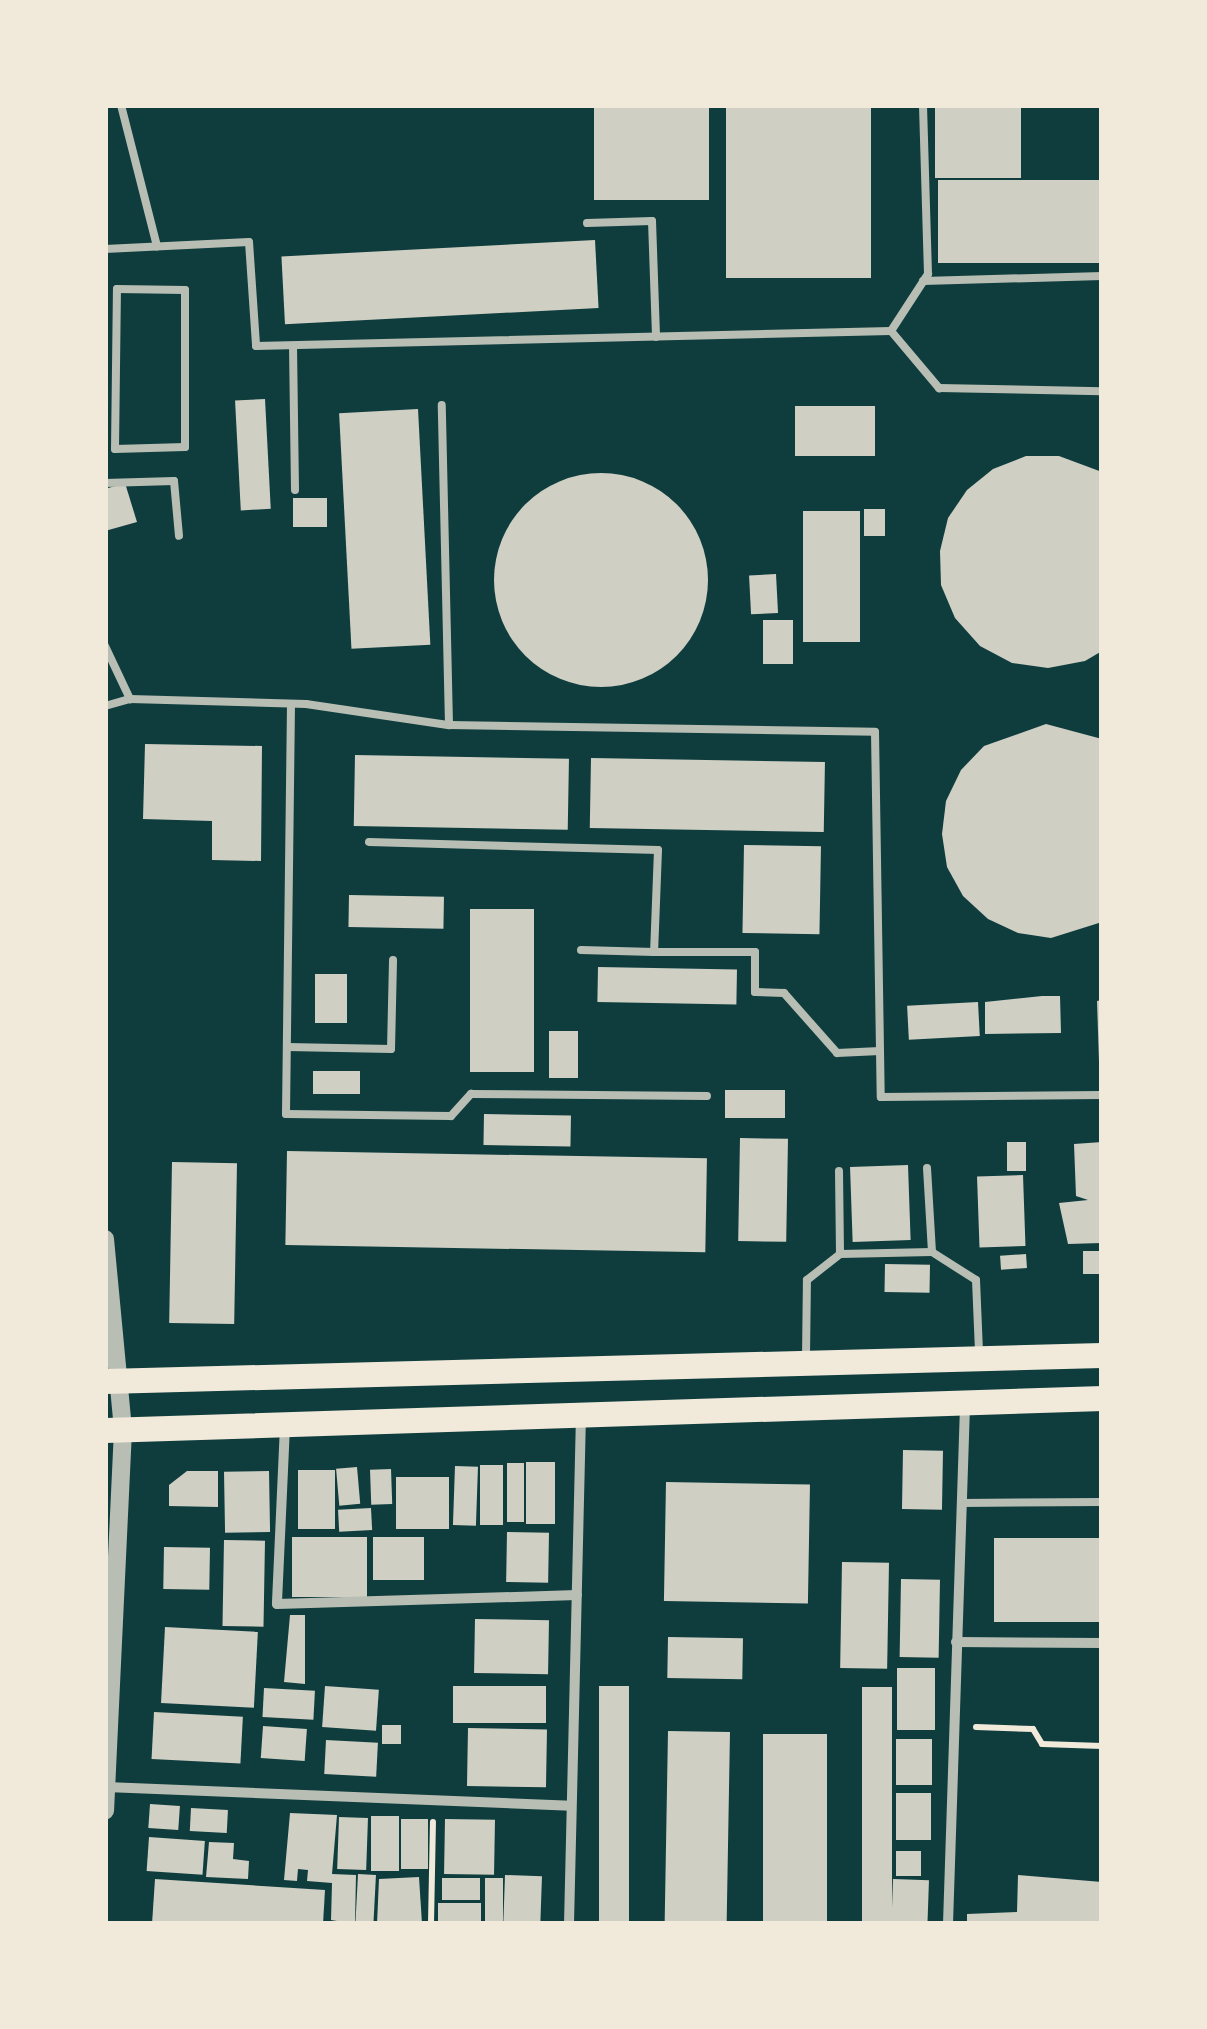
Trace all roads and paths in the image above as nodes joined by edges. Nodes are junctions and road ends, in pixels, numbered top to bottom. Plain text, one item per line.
1 (121, 105) edge
2 (923, 105) edge
3 (587, 223) dead end
4 (157, 246) junction
5 (105, 249) edge
6 (1102, 276) edge
7 (923, 282) junction
8 (891, 331) junction
9 (656, 337) junction
10 (294, 346) junction
11 (110, 372) edge
12 (1102, 391) edge
13 (442, 405) dead end
14 (105, 482) edge
15 (295, 490) dead end
16 (179, 536) dead end
17 (105, 646) edge
18 (130, 699) junction
19 (290, 704) junction
20 (105, 706) edge
21 (448, 726) junction
22 (369, 842) dead end
23 (580, 950) dead end
24 (654, 952) junction
25 (393, 960) dead end
26 (286, 1047) junction
27 (880, 1051) junction
28 (1102, 1094) edge
29 (707, 1096) dead end
30 (928, 1168) dead end
31 (839, 1171) dead end
32 (105, 1239) edge
33 (932, 1252) junction
34 (840, 1254) junction
35 (1102, 1355) edge
36 (980, 1359) junction
37 (806, 1362) junction
38 (111, 1381) edge
39 (1102, 1398) edge
40 (965, 1402) junction
41 (581, 1413) junction
42 (285, 1422) junction
43 (114, 1430) edge
44 (1102, 1502) edge
45 (961, 1503) junction
46 (577, 1595) junction
47 (956, 1642) junction
48 (1102, 1643) edge
49 (962, 1726) dead end
50 (1102, 1746) edge
51 (106, 1787) edge
52 (434, 1800) junction
53 (572, 1806) junction
54 (105, 1811) edge
55 (430, 1924) edge
56 (570, 1924) edge
57 (948, 1924) edge

1 - 4 lane
2 - 7 lane
3 - 9 lane
4 - 5 lane
4 - 10 lane
6 - 7 lane
7 - 8 lane
8 - 9 lane
8 - 12 lane
9 - 10 lane
10 - 15 lane
11 - 11 lane
13 - 21 lane
14 - 16 lane
17 - 18 lane
18 - 19 lane
18 - 20 lane
19 - 21 lane
19 - 26 lane
21 - 27 lane
22 - 24 lane
23 - 24 lane
24 - 27 lane
25 - 26 lane
26 - 29 lane
27 - 28 lane
30 - 33 lane
31 - 34 lane
32 - 38 street
33 - 34 lane
33 - 36 lane
34 - 37 lane
35 - 36 main road
36 - 37 main road
37 - 38 main road
38 - 43 street
39 - 40 main road
40 - 41 main road
40 - 45 street
41 - 42 main road
41 - 46 street
42 - 43 main road
42 - 46 street
43 - 51 street
44 - 45 lane
45 - 47 street
46 - 53 street
47 - 48 street
47 - 57 street
49 - 50 path
51 - 52 street
51 - 54 street
52 - 53 street
52 - 55 path
53 - 56 street

